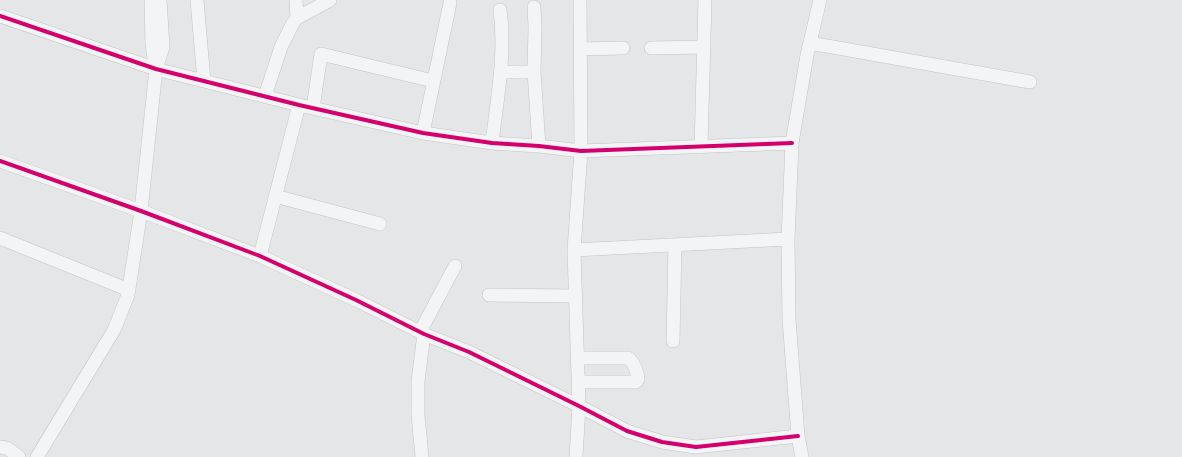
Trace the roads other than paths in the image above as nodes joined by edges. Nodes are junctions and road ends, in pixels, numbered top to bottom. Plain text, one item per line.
1 (151, 0) edge
2 (160, 0) edge
3 (197, 0) edge
4 (296, 0) edge
5 (330, 0) edge
6 (580, 0) edge
7 (705, 0) edge
8 (820, 0) edge
9 (450, 3) dead end
10 (534, 7) dead end
11 (500, 10) dead end
12 (0, 16) edge
13 (297, 18) junction
14 (810, 43) junction
15 (704, 47) junction
16 (623, 48) dead end
17 (651, 48) dead end
18 (580, 49) junction
19 (156, 69) junction
20 (501, 72) junction
21 (534, 72) junction
22 (204, 80) junction
23 (433, 81) junction
24 (1030, 82) dead end
25 (265, 96) junction
26 (299, 105) junction
27 (313, 108) junction
28 (422, 133) junction
29 (492, 143) junction
30 (792, 143) junction
31 (539, 146) junction
32 (701, 147) junction
33 (581, 151) junction
34 (0, 162) edge
35 (275, 196) junction
36 (141, 211) junction
37 (380, 224) dead end
38 (0, 238) edge
39 (788, 239) junction
40 (675, 245) junction
41 (574, 250) junction
42 (260, 256) junction
43 (455, 266) dead end
44 (129, 290) junction
45 (489, 295) dead end
46 (575, 296) junction
47 (422, 333) junction
48 (673, 341) dead end
49 (578, 358) junction
50 (578, 382) junction
51 (579, 406) junction
52 (798, 436) junction
53 (0, 447) edge
54 (19, 457) edge
55 (38, 457) edge
56 (422, 457) edge
57 (576, 457) edge
58 (802, 457) edge

1 - 19 street
2 - 19 street
3 - 22 street
4 - 13 street
5 - 13 street
6 - 18 street
7 - 15 street
8 - 14 street
9 - 23 street
10 - 21 street
11 - 20 street
12 - 19 street
13 - 25 street
14 - 24 street
14 - 30 street
15 - 17 street
15 - 32 street
16 - 18 street
18 - 33 street
19 - 22 street
19 - 36 street
20 - 21 street
20 - 29 street
21 - 31 street
22 - 25 street
23 - 27 street
23 - 28 street
25 - 26 street
26 - 27 street
26 - 35 street
27 - 28 street
28 - 29 street
29 - 31 street
30 - 32 street
30 - 39 street
31 - 33 street
32 - 33 street
33 - 41 street
34 - 36 street
35 - 37 street
35 - 42 street
36 - 42 street
36 - 44 street
38 - 44 street
39 - 40 street
39 - 52 street
40 - 41 street
40 - 48 street
41 - 46 street
42 - 47 street
43 - 47 street
44 - 55 street
45 - 46 street
46 - 49 street
47 - 51 street
47 - 56 street
49 - 50 street
49 - 50 street
50 - 51 street
51 - 52 street
51 - 57 street
52 - 58 street
53 - 54 street

